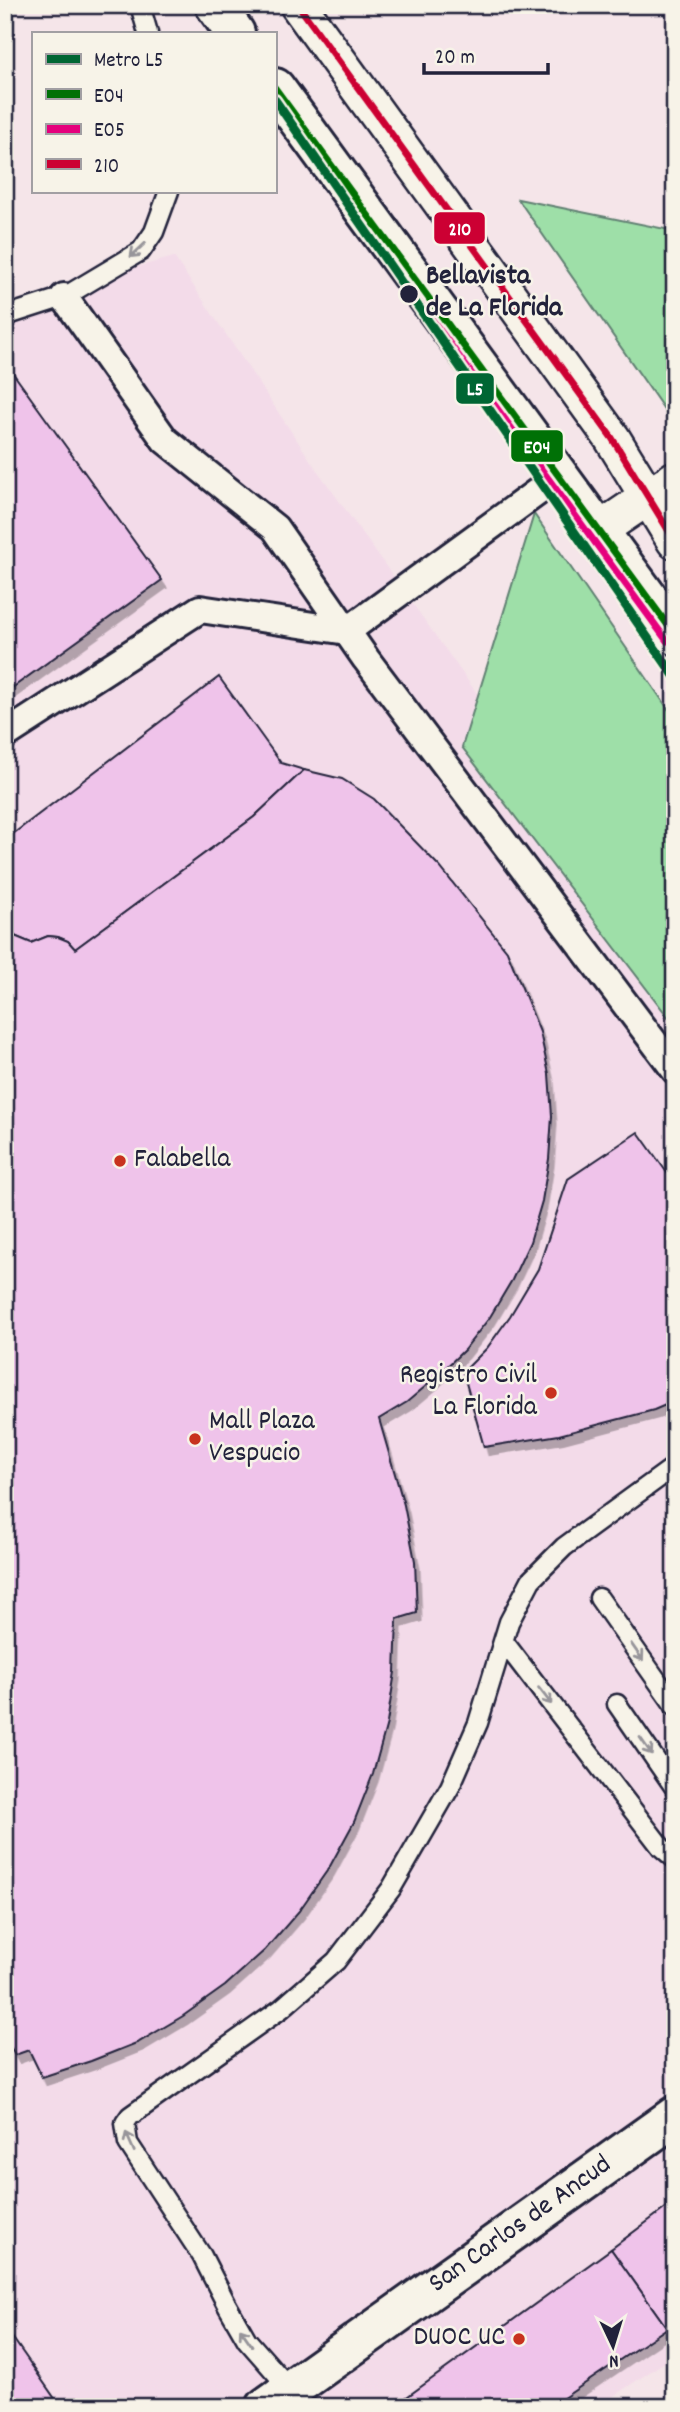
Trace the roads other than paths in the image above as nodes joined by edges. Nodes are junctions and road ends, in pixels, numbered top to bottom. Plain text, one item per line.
1 (140, 5) edge
2 (215, 5) edge
3 (298, 5) edge
4 (148, 32) edge
5 (234, 32) edge
6 (276, 89) edge
7 (169, 192) edge
8 (64, 298) junction
9 (5, 316) edge
10 (558, 477) junction
11 (660, 488) edge
12 (598, 531) junction
13 (675, 541) edge
14 (347, 631) junction
15 (675, 635) edge
16 (5, 735) edge
17 (675, 1070) edge
18 (675, 1466) edge
19 (599, 1598) dead end
20 (504, 1642) junction
21 (617, 1704) dead end
22 (675, 1706) edge
23 (675, 1788) edge
24 (675, 1859) edge
25 (675, 2116) edge
26 (278, 2398) edge

1 - 4 lane
2 - 5 main road
3 - 11 street
6 - 10 main road
7 -> 8 lane
8 - 9 lane
8 - 14 street
10 - 12 main road
10 - 14 street
11 - 12 street
11 - 13 street
12 - 15 main road
14 - 16 street
14 - 17 street
18 - 20 lane
19 -> 22 lane
20 -> 24 lane
26 -> 20 lane
21 -> 23 lane
25 - 26 main road, San Carlos de Ancud

